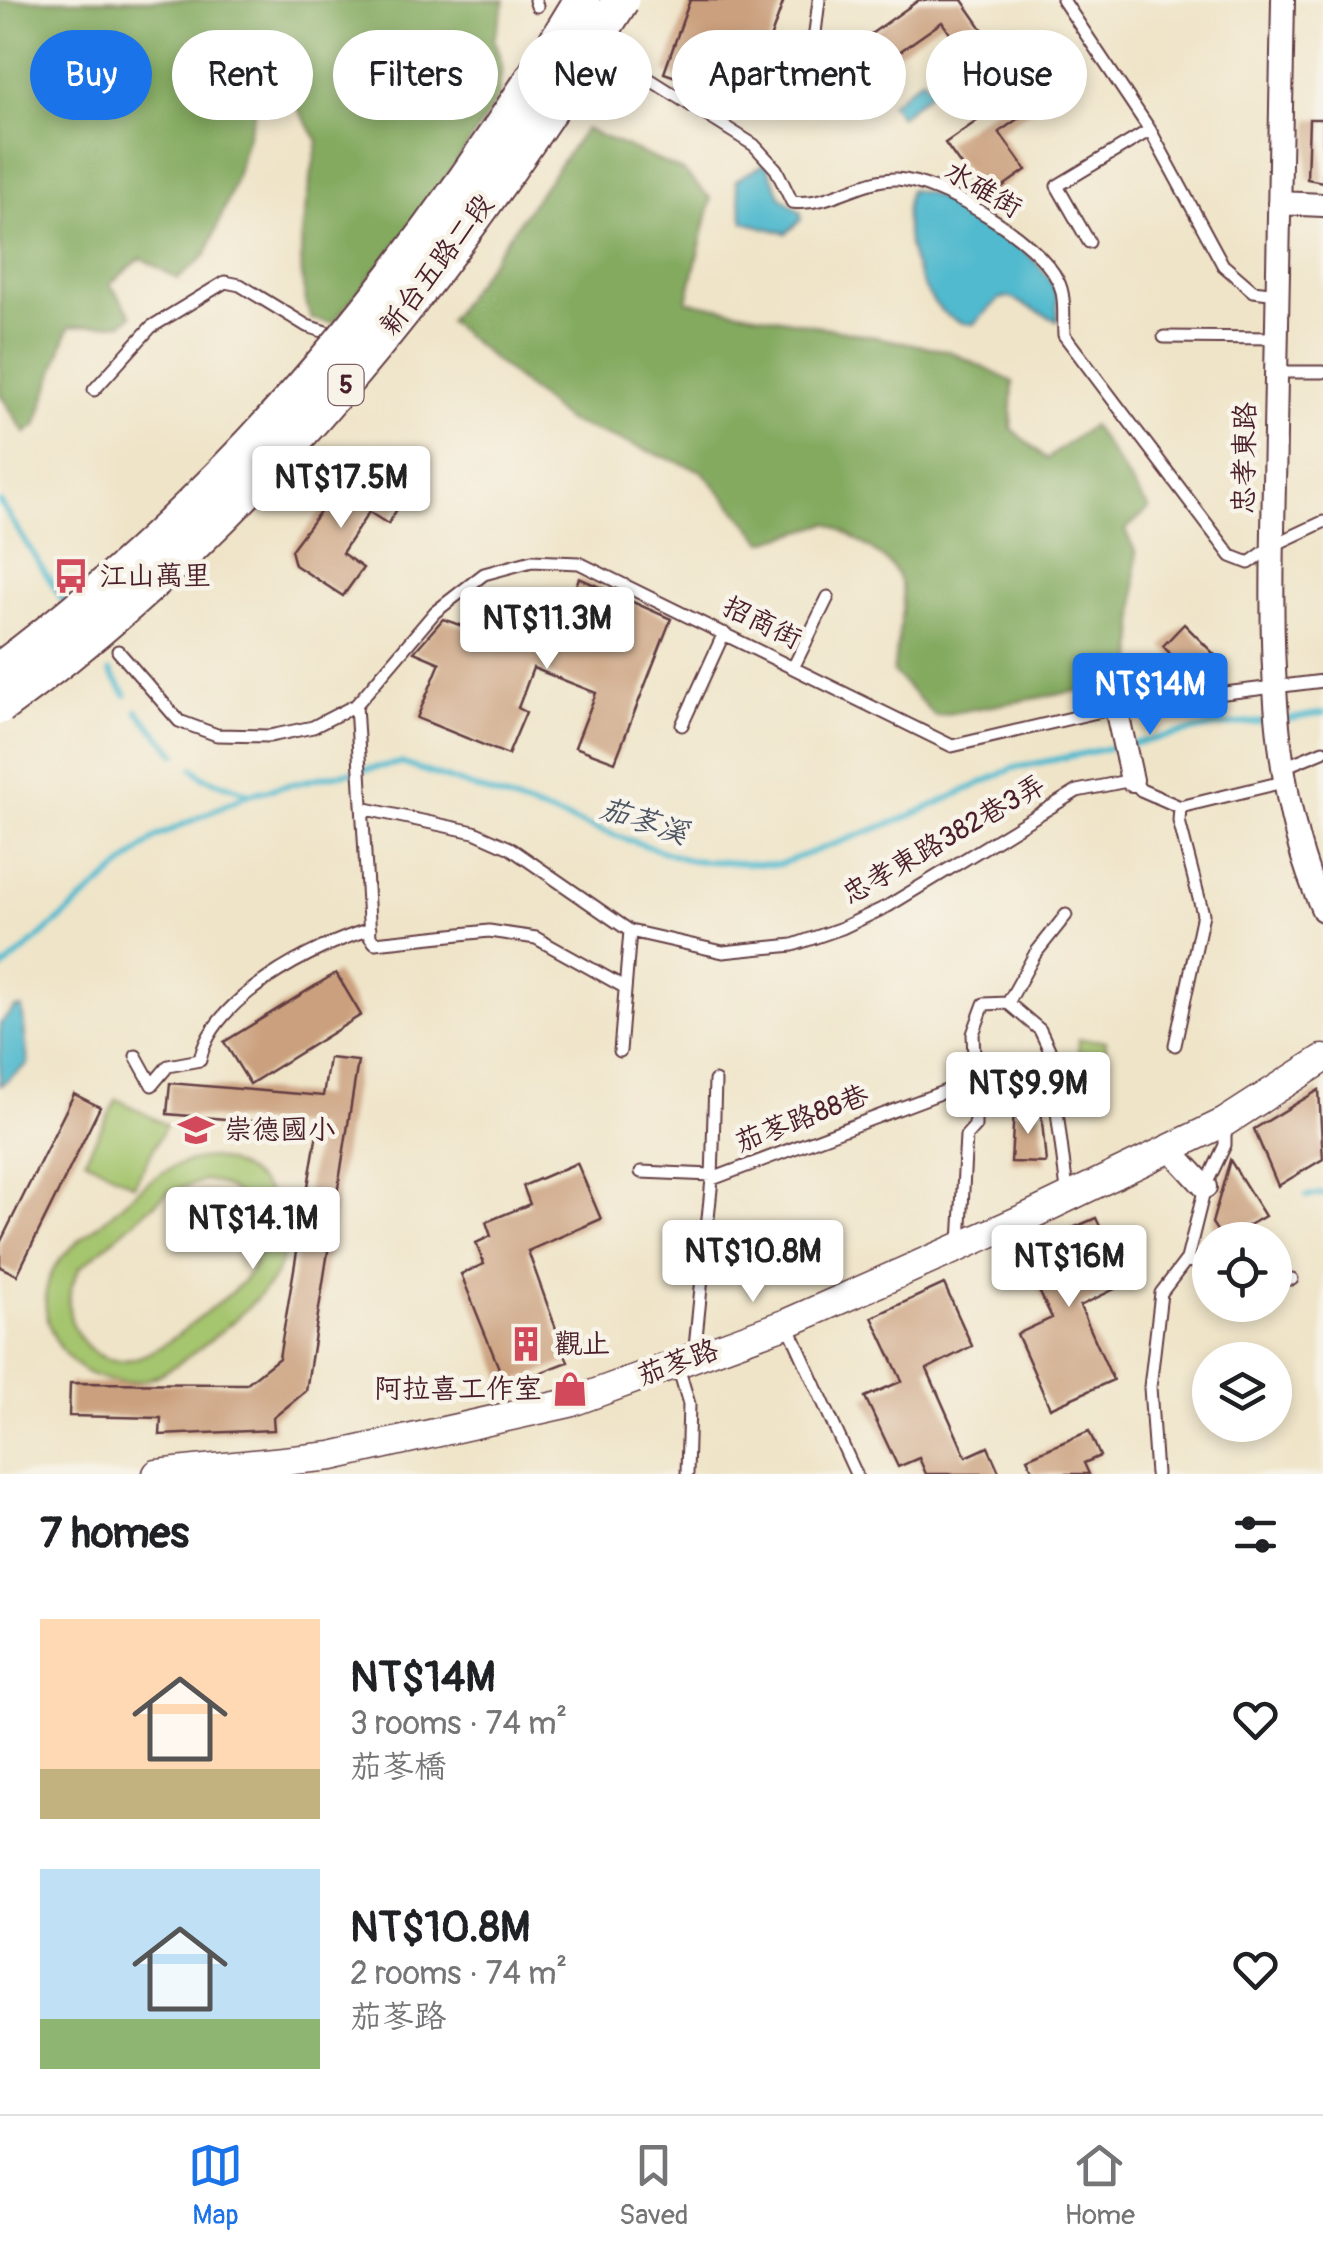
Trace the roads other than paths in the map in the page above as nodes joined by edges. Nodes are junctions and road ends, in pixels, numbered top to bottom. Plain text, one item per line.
1 (582, 0) edge
2 (621, 0) edge
3 (819, 0) edge
4 (1064, 0) edge
5 (1283, 0) edge
6 (816, 30) edge
7 (652, 80) edge
8 (1150, 130) junction
9 (1280, 203) junction
10 (1323, 205) edge
11 (1089, 242) dead end
12 (1278, 294) junction
13 (1164, 337) dead end
14 (1277, 338) junction
15 (347, 339) junction
16 (1276, 372) junction
17 (1323, 372) edge
18 (94, 390) dead end
19 (1323, 522) edge
20 (1274, 544) junction
21 (828, 597) dead end
22 (724, 633) junction
23 (118, 651) dead end
24 (794, 666) junction
25 (1323, 681) edge
26 (6, 684) edge
27 (1278, 692) junction
28 (356, 704) junction
29 (1116, 708) junction
30 (682, 726) dead end
31 (1323, 751) edge
32 (1285, 768) junction
33 (1132, 780) junction
34 (1180, 808) junction
35 (366, 809) junction
36 (1323, 910) edge
37 (1066, 915) dead end
38 (370, 929) junction
39 (630, 931) junction
40 (624, 987) junction
41 (1008, 1003) junction
42 (1175, 1045) dead end
43 (620, 1052) dead end
44 (136, 1056) dead end
45 (1323, 1058) edge
46 (715, 1080) dead end
47 (975, 1080) junction
48 (1225, 1122) junction
49 (1171, 1150) junction
50 (640, 1172) dead end
51 (712, 1177) junction
52 (1205, 1187) junction
53 (1068, 1198) junction
54 (959, 1247) junction
55 (1188, 1258) junction
56 (1192, 1261) edge
57 (788, 1323) junction
58 (686, 1360) junction
59 (332, 1465) edge
60 (157, 1474) edge
61 (688, 1474) edge
62 (856, 1474) edge
63 (1156, 1474) edge

1 - 15 main road, 新台五路二段 / 5, bridge
2 - 26 main road, 新台五路二段 / 5, bridge
3 - 6 lane
4 - 8 lane
5 - 9 street, 忠孝東路
7 - 20 lane, 水碓街
8 - 11 lane
8 - 12 lane
9 - 10 street
9 - 12 street, 忠孝東路
12 - 14 street, 忠孝東路
13 - 14 lane
14 - 16 street, 忠孝東路
15 - 18 lane
15 - 26 main road, 新台五路二段 / 5, bridge
16 - 17 lane
16 - 20 street, 忠孝東路
19 - 20 lane, 水碓街
20 - 27 street, 忠孝東路
21 - 24 lane
22 - 24 lane, 招商街
22 - 28 lane, 招商街
22 - 30 lane
23 - 28 lane, 招商街
24 - 29 lane, 招商街
25 - 27 lane, 招商街
27 - 29 lane, 招商街
27 - 32 street, 忠孝東路
28 - 35 lane
29 - 33 street
31 - 32 lane
32 - 34 lane
32 - 36 street, 忠孝東路
33 - 34 lane
33 - 39 lane, 忠孝東路382巷3弄
34 - 42 lane
35 - 38 lane
35 - 39 lane
37 - 41 lane
38 - 40 lane
38 - 44 lane
39 - 40 lane
40 - 43 lane
41 - 47 lane
41 - 53 lane
45 - 48 street, 茄苳路
46 - 51 lane
47 - 51 lane, 茄苳路88巷
47 - 54 lane
48 - 49 street, 茄苳路
48 - 52 lane
49 - 52 street
49 - 53 street, 茄苳路
50 - 51 lane
51 - 58 lane
52 - 55 lane
53 - 54 street, 茄苳路
54 - 57 street, 茄苳路
55 - 56 lane
55 - 63 lane
57 - 58 street, 茄苳路
57 - 62 lane
58 - 59 street, 茄苳路
58 - 61 lane
59 - 60 street, 茄苳路

